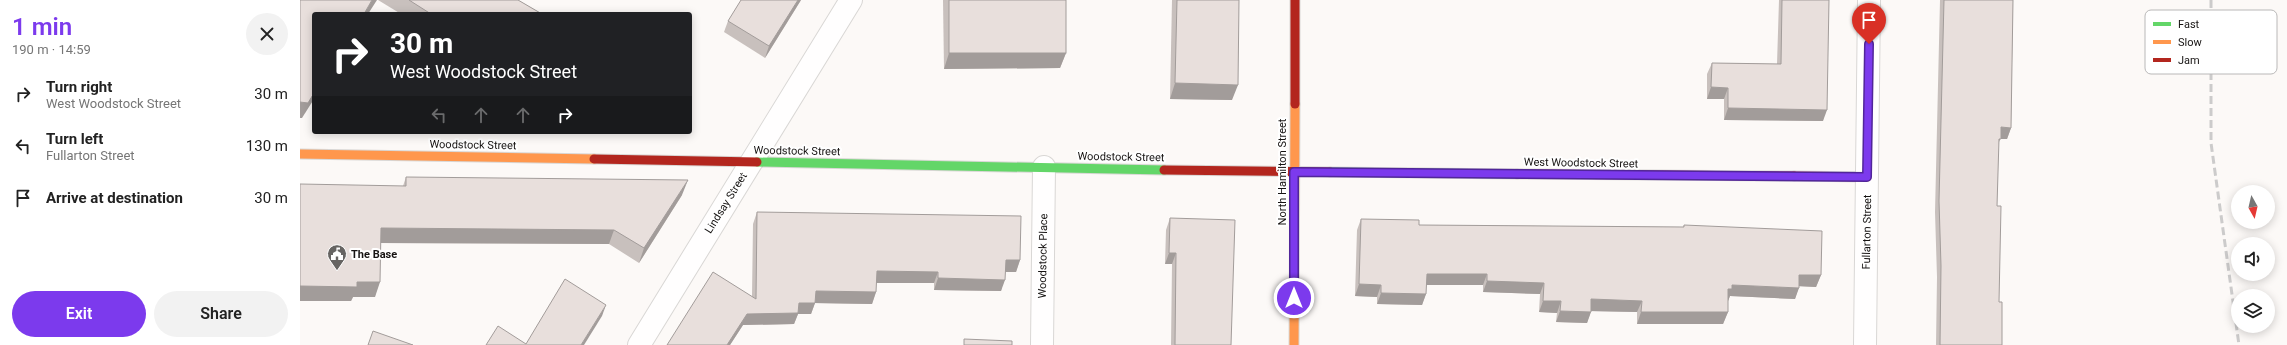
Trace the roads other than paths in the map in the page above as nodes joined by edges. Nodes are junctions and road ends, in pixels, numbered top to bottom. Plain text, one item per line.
1 (851, 0) edge
2 (1295, 0) edge
3 (1869, 0) edge
4 (300, 154) edge
5 (752, 162) junction
6 (1044, 167) junction
7 (1294, 172) junction
8 (1867, 177) junction
9 (639, 345) edge
10 (1042, 345) edge
11 (1294, 345) edge
12 (1865, 345) edge

1 - 5 street, Lindsay Street
2 - 7 street, North Hamilton Street
3 - 8 street, Fullarton Street
4 - 5 street, Woodstock Street
5 - 6 street, Woodstock Street
5 - 9 street, Lindsay Street
6 - 7 street, Woodstock Street
6 - 10 street, Woodstock Place
7 - 8 street, West Woodstock Street
7 - 11 street, North Hamilton Street
8 - 12 street, Fullarton Street

